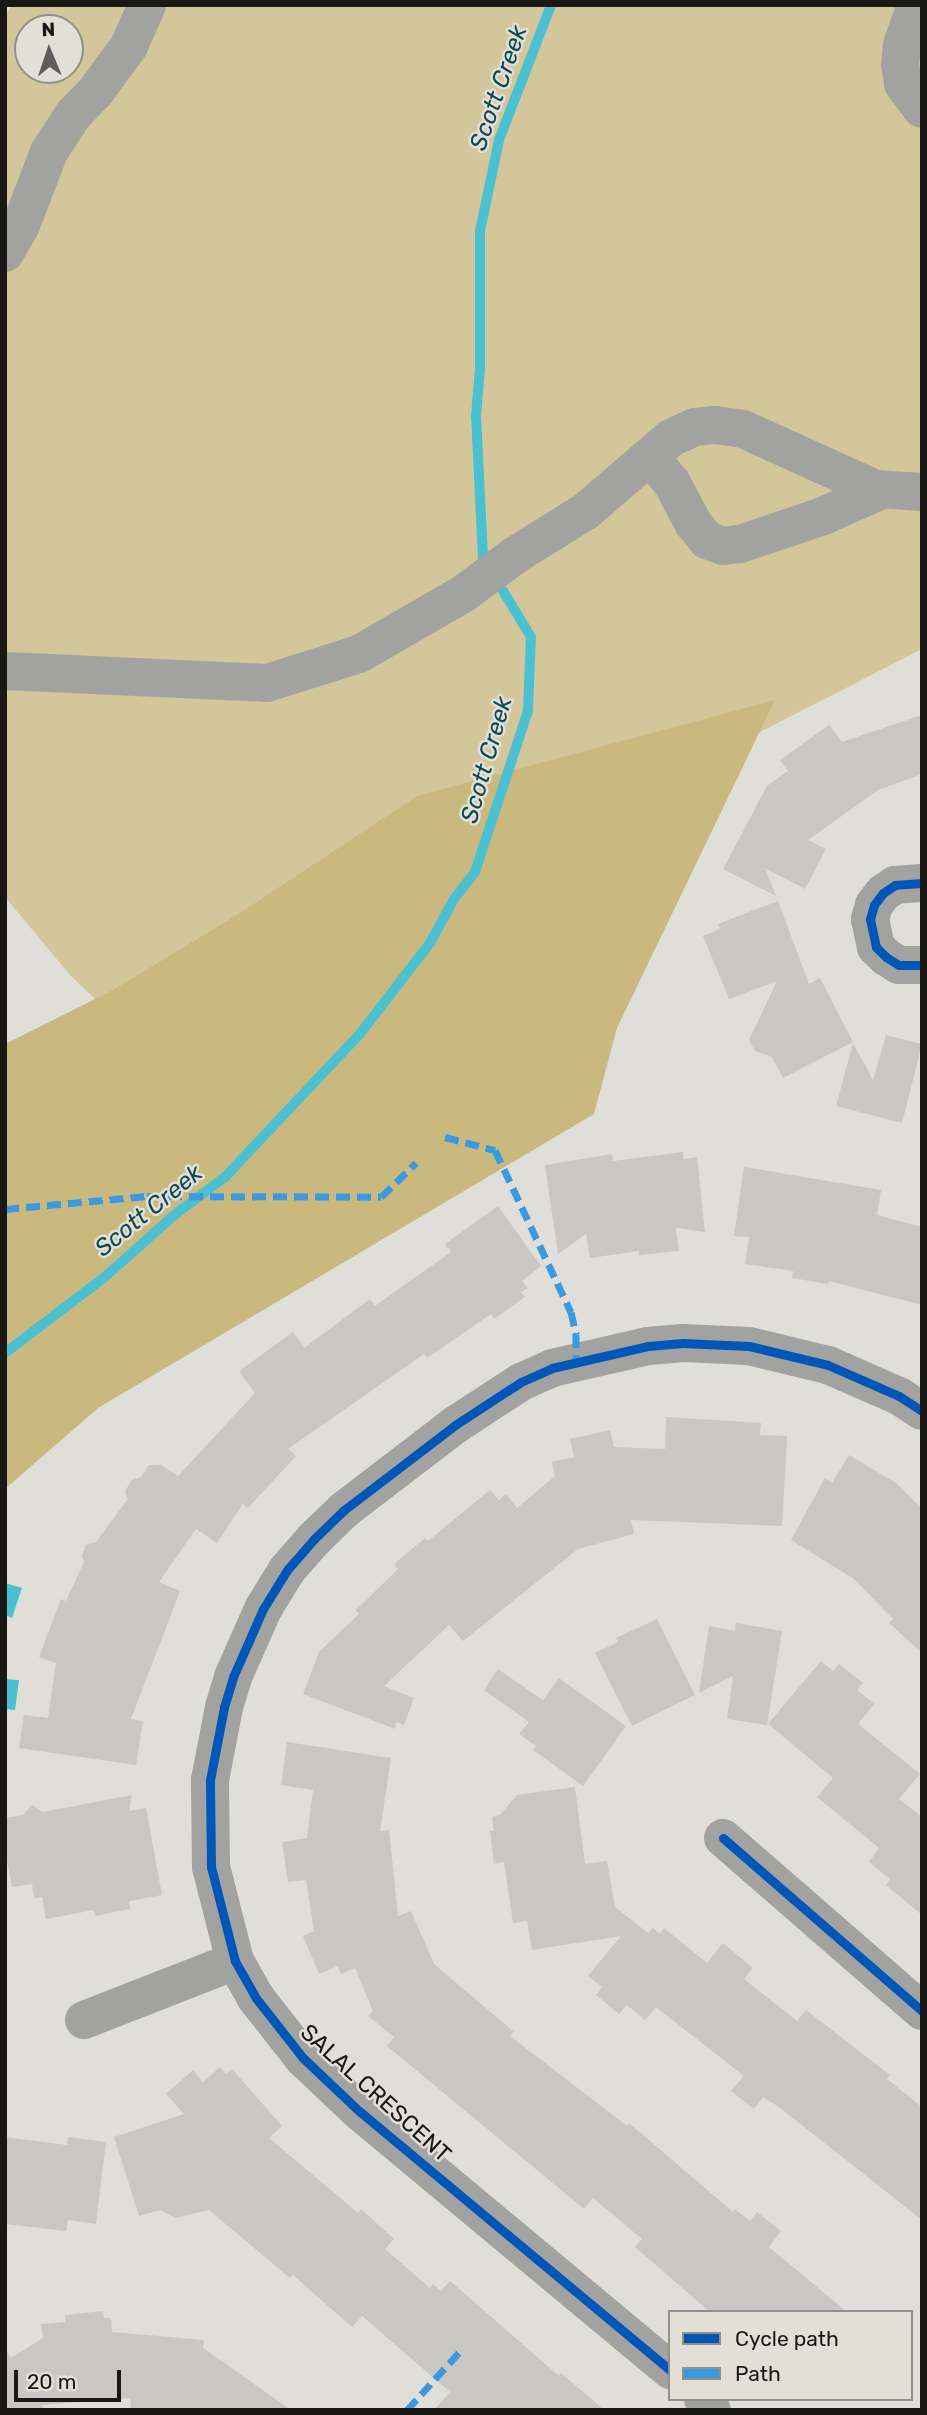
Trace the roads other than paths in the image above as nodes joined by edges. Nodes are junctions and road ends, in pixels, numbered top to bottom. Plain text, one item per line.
1 (148, 5) edge
2 (916, 5) edge
3 (922, 109) edge
4 (5, 253) edge
5 (650, 457) junction
6 (882, 490) junction
7 (922, 492) edge
8 (5, 671) edge
9 (922, 883) edge
10 (922, 965) edge
11 (922, 1411) edge
12 (723, 1838) dead end
13 (235, 1961) junction
14 (922, 2011) edge
15 (85, 2020) dead end
16 (668, 2368) edge

1 - 4 street
2 - 3 street
5 - 6 street
5 - 6 street
5 - 8 street
6 - 7 street
9 - 10 street
11 - 13 street, SALAL CRESCENT
12 - 14 street
13 - 15 street
13 - 16 street, SALAL CRESCENT

